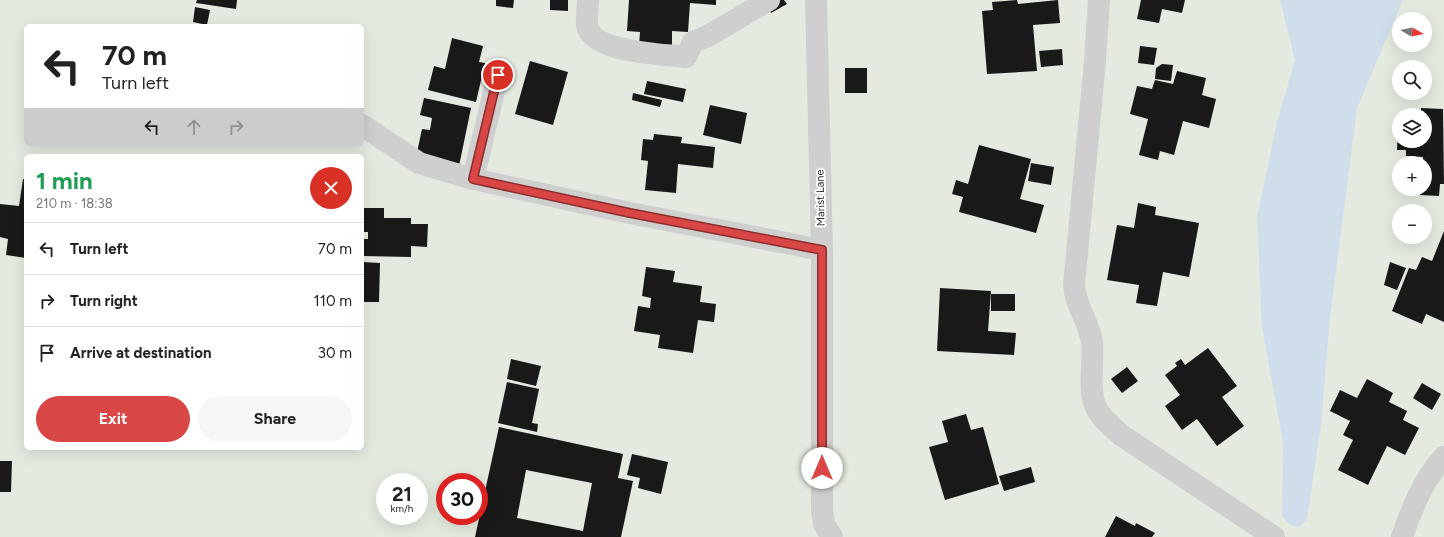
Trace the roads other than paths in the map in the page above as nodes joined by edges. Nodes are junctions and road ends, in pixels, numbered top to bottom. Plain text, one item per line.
1 (588, 0) edge
2 (769, 0) edge
3 (816, 0) edge
4 (1099, 0) edge
5 (498, 75) dead end
6 (364, 126) edge
7 (473, 179) junction
8 (822, 250) junction
9 (1444, 457) edge
10 (832, 537) edge
11 (1274, 537) edge
12 (1402, 537) edge

1 - 2 street
3 - 8 street, Marist Lane
4 - 11 street
5 - 7 street
6 - 7 street
7 - 8 street
8 - 10 street, Marist Lane
9 - 12 street

